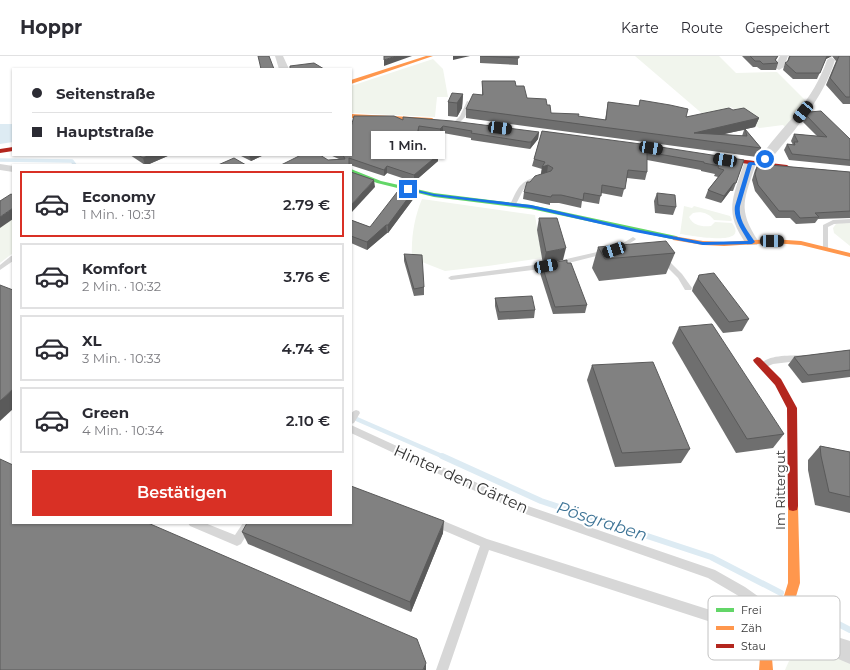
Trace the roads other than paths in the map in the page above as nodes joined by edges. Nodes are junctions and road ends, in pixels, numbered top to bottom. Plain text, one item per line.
1 (279, 56) edge
2 (431, 56) edge
3 (784, 56) edge
4 (831, 60) dead end
5 (779, 67) edge
6 (284, 68) edge
7 (352, 82) edge
8 (469, 102) edge
9 (352, 116) edge
10 (457, 122) junction
11 (472, 124) edge
12 (12, 149) edge
13 (0, 151) edge
14 (704, 156) edge
15 (750, 163) junction
16 (764, 165) junction
17 (0, 167) edge
18 (793, 168) edge
19 (12, 169) edge
20 (352, 171) edge
21 (547, 176) edge
22 (513, 205) junction
23 (850, 221) edge
24 (636, 237) junction
25 (752, 242) junction
26 (825, 248) junction
27 (659, 255) edge
28 (850, 255) edge
29 (12, 259) edge
30 (0, 268) edge
31 (451, 278) dead end
32 (688, 288) dead end
33 (811, 356) edge
34 (761, 363) joint
35 (352, 429) edge
36 (422, 517) edge
37 (195, 524) edge
38 (248, 524) edge
39 (486, 544) junction
40 (748, 596) edge
41 (790, 596) edge
42 (708, 615) edge
43 (840, 648) edge
44 (850, 653) edge
45 (442, 670) edge

1 - 6 street
2 - 7 street
3 - 5 street
4 - 16 street
8 - 10 lane
9 - 10 street
10 - 11 street
12 - 13 street
14 - 15 street
15 - 16 street
15 - 25 street
16 - 18 street
17 - 19 street
20 - 22 street
21 - 22 lane
22 - 24 street
23 - 26 lane
24 - 25 street
24 - 31 lane
25 - 26 street
26 - 28 street
27 - 32 lane
29 - 30 lane
33 - 34 lane
34 - 41 street, Im Rittergut
35 - 40 lane, Hinter den Gärten
36 - 39 lane
37 - 38 lane
39 - 42 lane
39 - 45 lane
43 - 44 street

